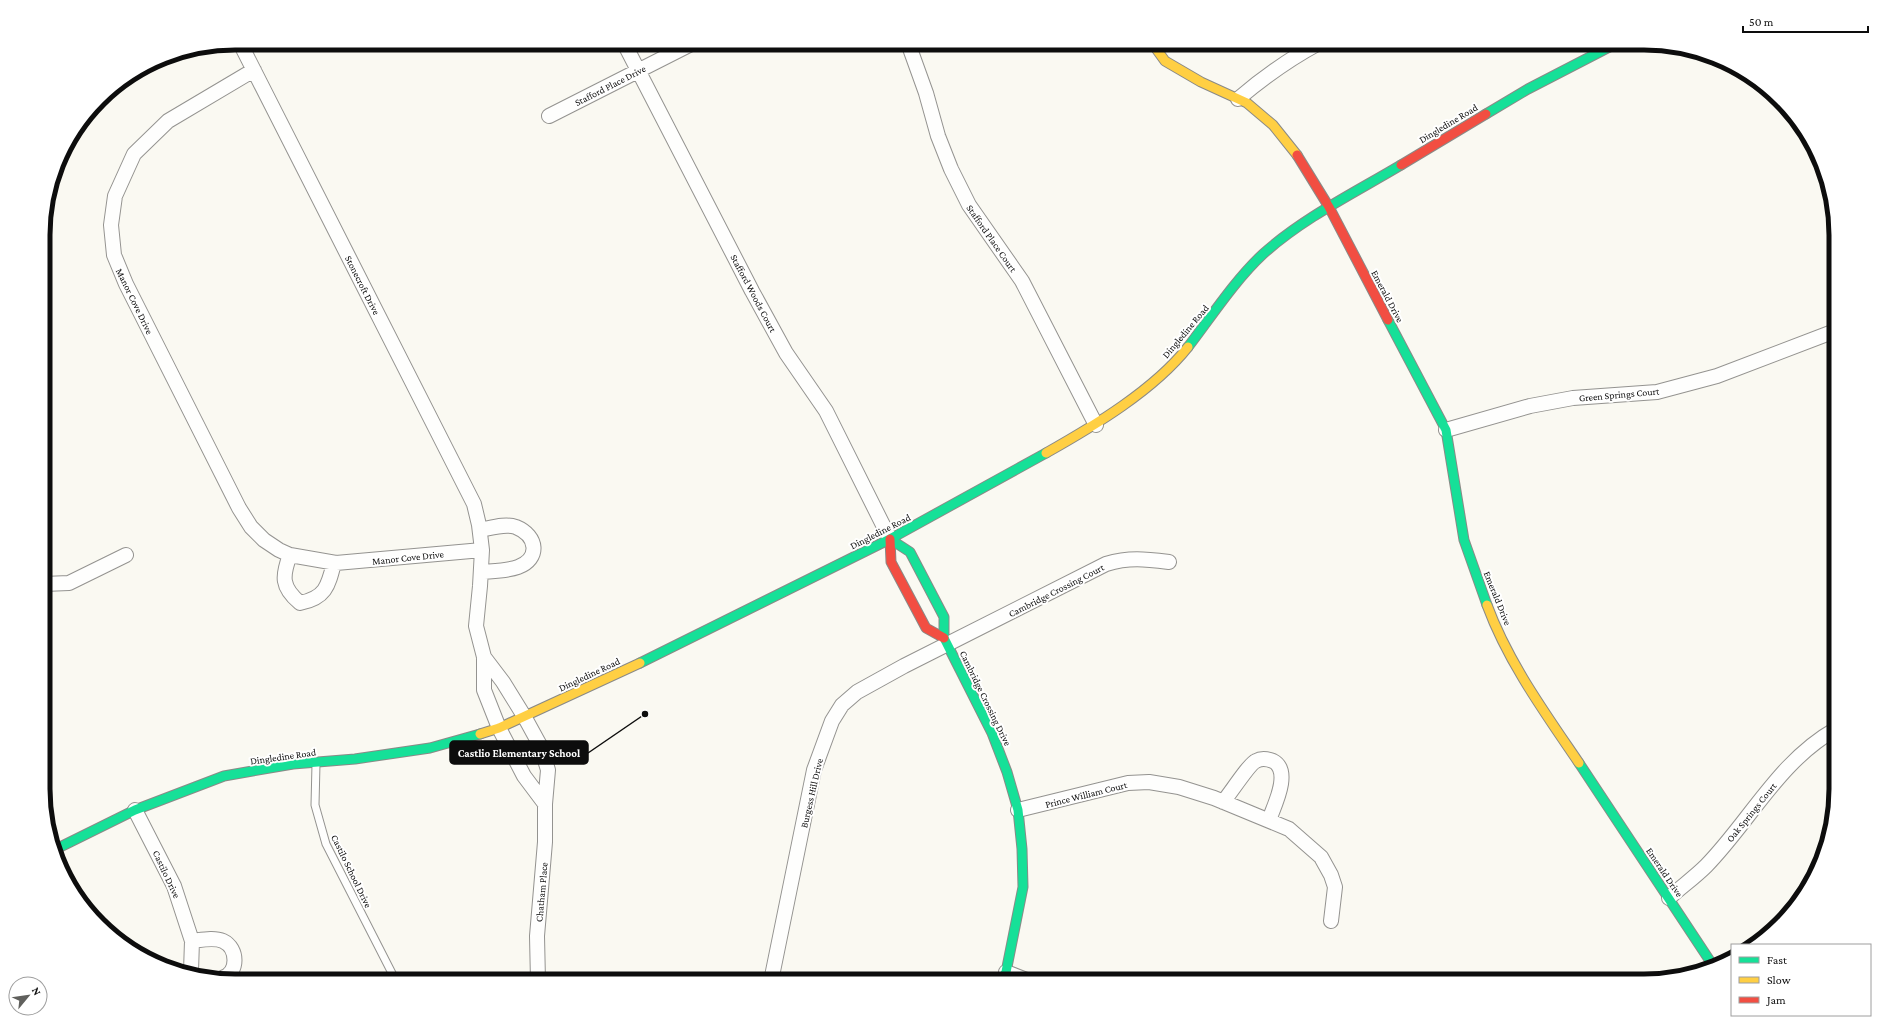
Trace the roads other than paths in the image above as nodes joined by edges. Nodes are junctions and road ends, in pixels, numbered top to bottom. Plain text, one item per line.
1 (244, 50) edge
2 (628, 50) edge
3 (679, 50) edge
4 (911, 50) edge
5 (1157, 50) edge
6 (1305, 50) edge
7 (1603, 50) edge
8 (254, 70) junction
9 (638, 70) junction
10 (1238, 99) junction
11 (550, 116) dead end
12 (1329, 207) junction
13 (1829, 333) edge
14 (1096, 425) junction
15 (1446, 430) junction
16 (480, 530) junction
17 (890, 539) junction
18 (482, 550) junction
19 (126, 554) dead end
20 (290, 555) junction
21 (1169, 562) dead end
22 (334, 563) junction
23 (481, 572) junction
24 (50, 584) edge
25 (946, 641) junction
26 (484, 657) junction
27 (524, 716) junction
28 (500, 728) junction
29 (1829, 733) edge
30 (316, 762) junction
31 (1223, 802) junction
32 (545, 804) junction
33 (135, 810) junction
34 (1018, 810) junction
35 (1269, 820) junction
36 (59, 847) edge
37 (1669, 898) junction
38 (1331, 921) dead end
39 (192, 941) junction
40 (1711, 962) edge
41 (191, 969) edge
42 (230, 974) edge
43 (392, 974) edge
44 (538, 974) edge
45 (772, 974) edge
46 (1004, 974) edge

1 - 8 street, Stonecroft Drive
2 - 9 street, Stafford Woods Court
3 - 9 street, Stafford Place Drive
4 - 14 street, Stafford Place Court
5 - 10 street, Emerald Drive
6 - 10 street
7 - 12 street, Dingledine Road
8 - 16 street, Stonecroft Drive
8 - 20 street, Manor Cove Drive
9 - 11 street, Stafford Place Drive
9 - 17 street, Stafford Woods Court
10 - 12 street, Emerald Drive
12 - 14 street, Dingledine Road
12 - 15 street, Emerald Drive
13 - 15 street, Green Springs Court
14 - 17 street, Dingledine Road
15 - 37 street, Emerald Drive
16 - 18 street, Stonecroft Drive
16 - 23 street
17 - 25 street
17 - 25 street, Cambridge Crossing Drive
17 - 27 street, Dingledine Road
18 - 22 street, Manor Cove Drive
18 - 23 street, Stonecroft Drive
19 - 24 street
20 - 22 street, Manor Cove Drive
20 - 22 street
21 - 25 street, Cambridge Crossing Court
23 - 26 street, Stonecroft Drive
25 - 34 street, Cambridge Crossing Drive
25 - 45 street, Burgess Hill Drive
26 - 27 street, Stonecroft Drive
26 - 28 street, Stonecroft Drive
27 - 28 street, Dingledine Road
27 - 32 street, Chatham Place
28 - 30 street, Dingledine Road
28 - 32 street
29 - 37 street, Oak Springs Court
30 - 33 street, Dingledine Road
30 - 43 lane, Castilo School Drive
31 - 34 street, Prince William Court
31 - 35 street, Prince William Court
31 - 35 street
32 - 44 street, Chatham Place
33 - 36 street, Dingledine Road
33 - 39 street, Castilo Drive
34 - 46 street, Cambridge Crossing Drive
35 - 38 street, Prince William Court
37 - 40 street, Emerald Drive
39 - 41 street, Castilo Drive
39 - 42 street

